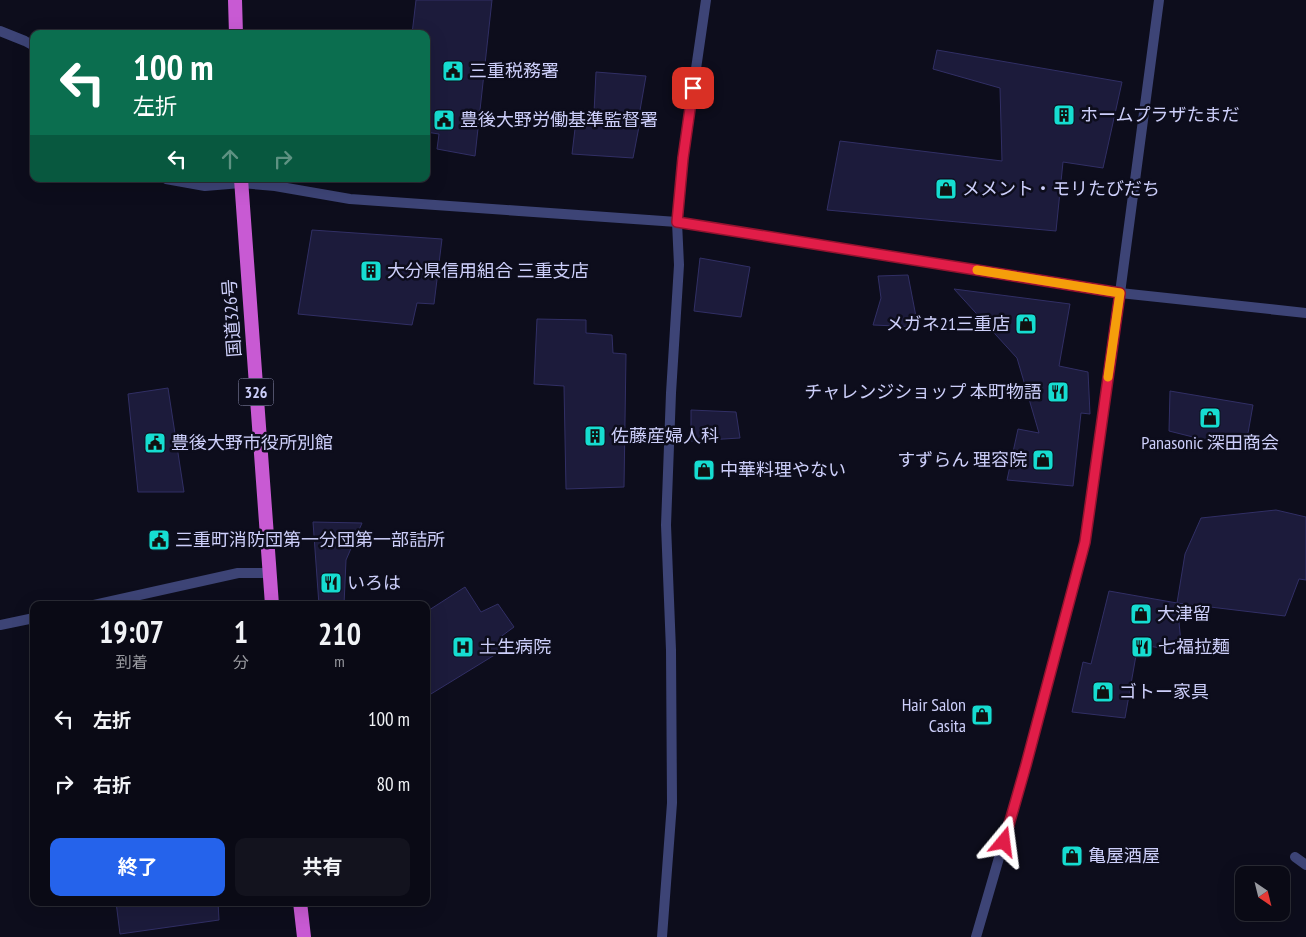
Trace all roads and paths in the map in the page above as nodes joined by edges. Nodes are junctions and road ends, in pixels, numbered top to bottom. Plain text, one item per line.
1 (235, 0) edge
2 (706, 0) edge
3 (1159, 0) edge
4 (236, 30) edge
5 (0, 31) edge
6 (30, 44) edge
7 (183, 182) edge
8 (234, 182) edge
9 (241, 182) edge
10 (248, 182) edge
11 (677, 222) junction
12 (1120, 293) junction
13 (1306, 312) edge
14 (269, 573) junction
15 (112, 601) edge
16 (272, 601) edge
17 (30, 619) edge
18 (0, 625) edge
19 (1295, 858) dead end
20 (1306, 864) edge
21 (300, 906) edge
22 (304, 937) edge
23 (662, 937) edge
24 (976, 937) edge

1 - 4 highway
2 - 11 street
3 - 12 street
5 - 6 street
7 - 8 street
9 - 14 highway, 国道326号 / 326
10 - 11 street
11 - 12 street
11 - 23 street
12 - 13 street
12 - 24 street
14 - 15 street
14 - 16 highway, 国道326号 / 326
17 - 18 street
19 - 20 street
21 - 22 highway

